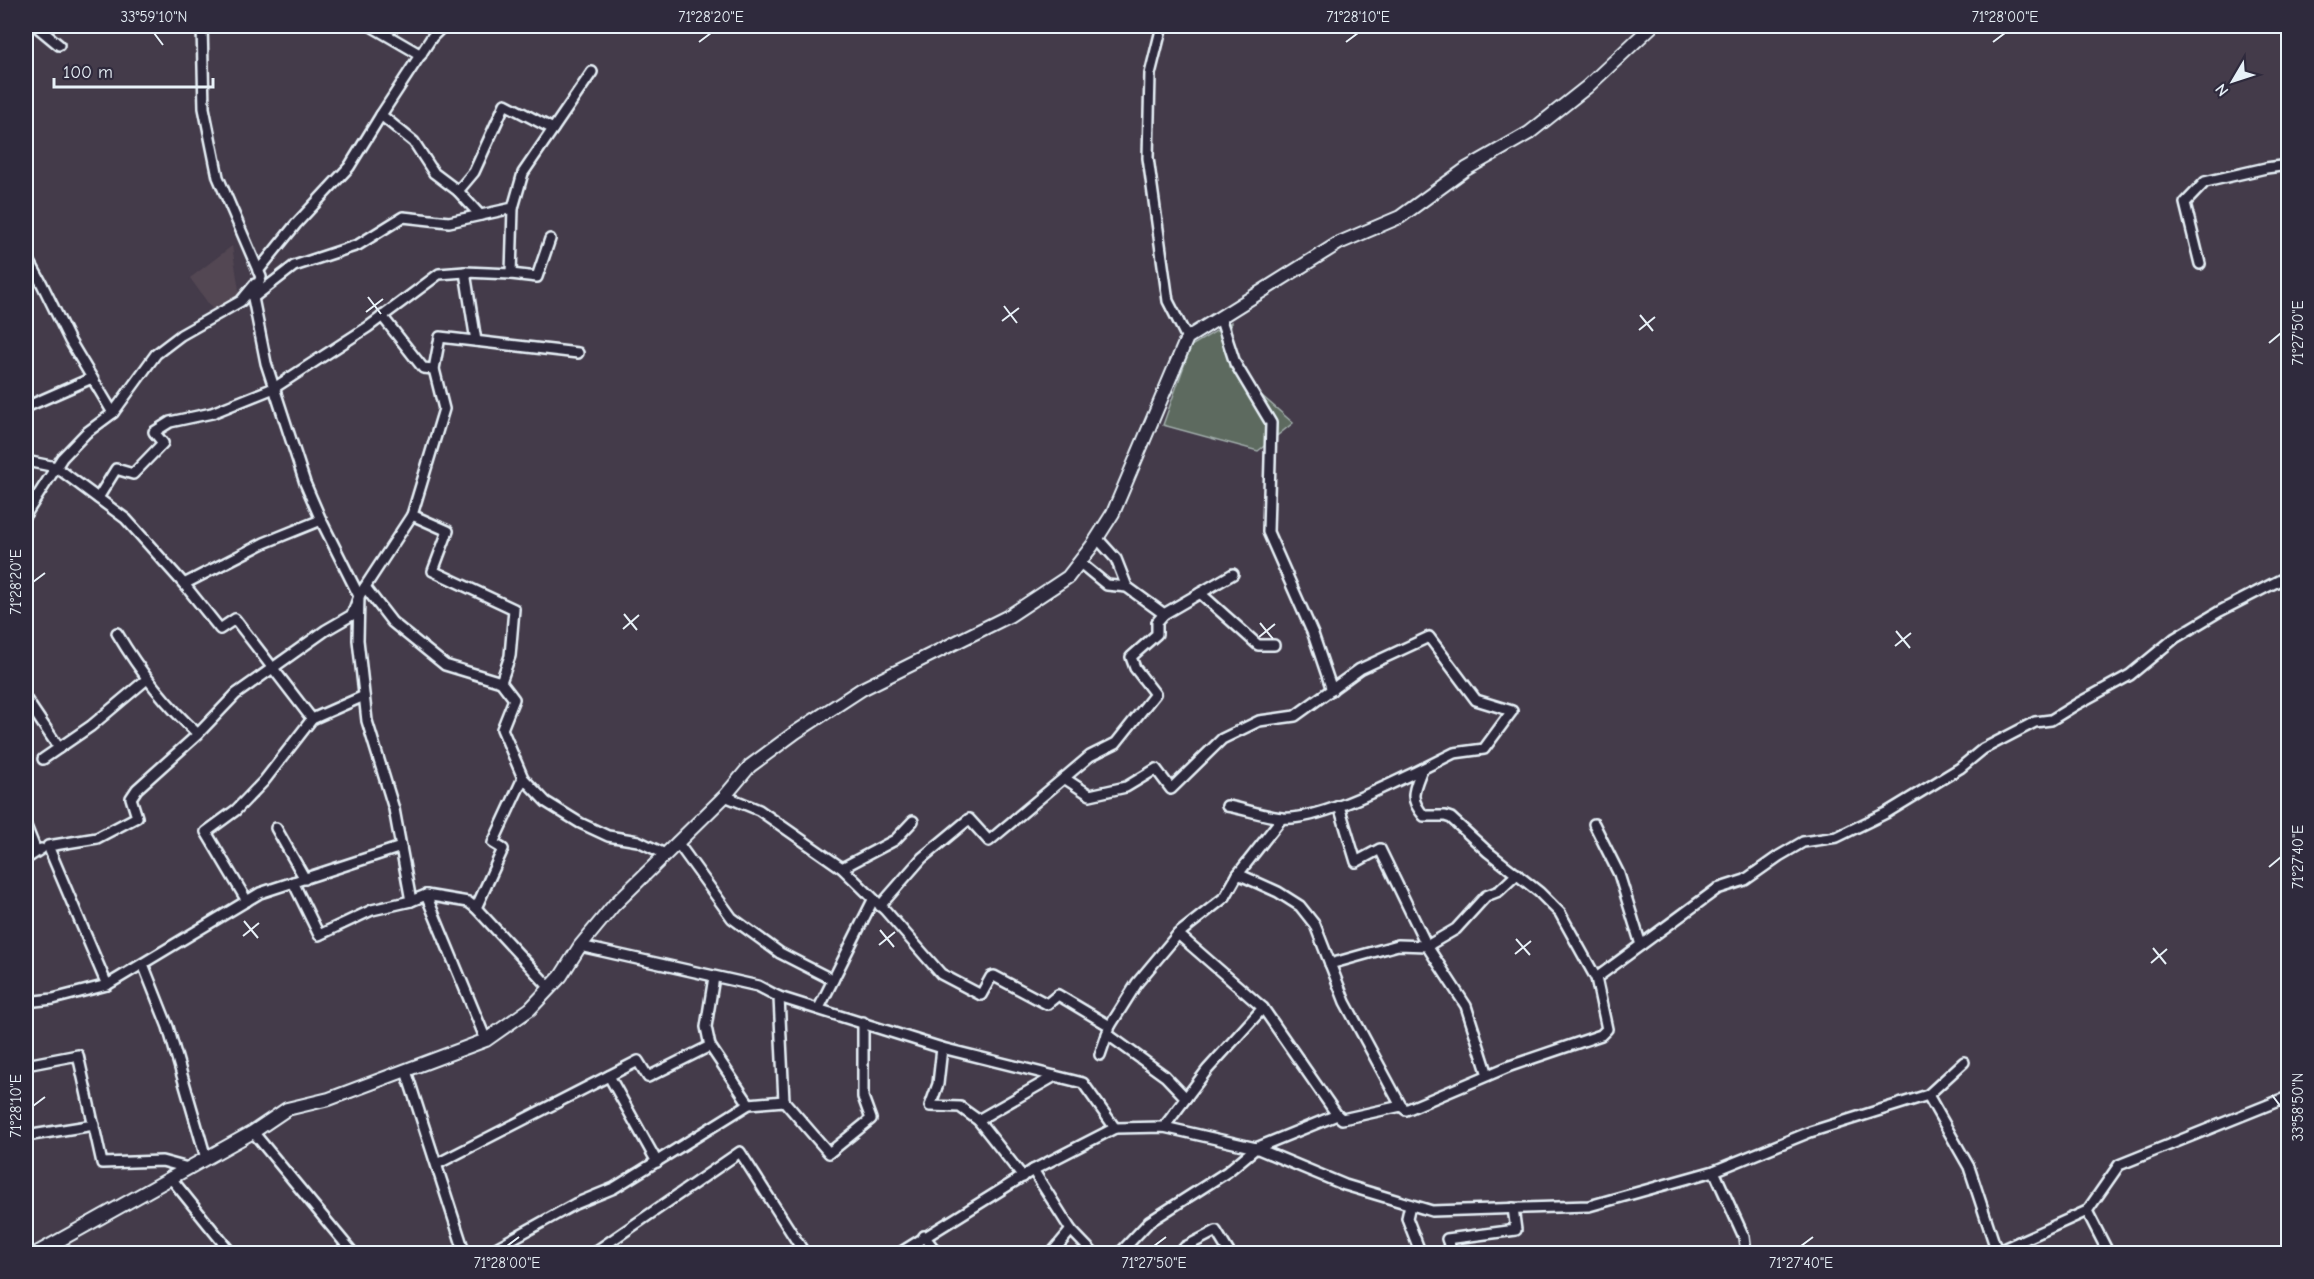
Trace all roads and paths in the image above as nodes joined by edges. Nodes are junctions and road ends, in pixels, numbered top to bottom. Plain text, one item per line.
1 (36, 26) edge
2 (202, 26) edge
3 (371, 26) edge
4 (443, 26) edge
5 (1162, 26) edge
6 (1652, 26) edge
7 (59, 45) dead end
8 (421, 55) junction
9 (592, 72) dead end
10 (381, 115) junction
11 (553, 129) junction
12 (2289, 165) edge
13 (458, 191) junction
14 (513, 208) junction
15 (480, 215) junction
16 (550, 238) dead end
17 (26, 255) edge
18 (2200, 264) dead end
19 (465, 272) junction
20 (259, 274) junction
21 (511, 274) junction
22 (253, 298) junction
23 (382, 316) junction
24 (1220, 317) junction
25 (1187, 338) junction
26 (476, 341) junction
27 (578, 353) dead end
28 (434, 369) junction
29 (92, 378) junction
30 (274, 388) junction
31 (26, 407) edge
32 (113, 413) junction
33 (26, 461) edge
34 (56, 467) junction
35 (98, 498) junction
36 (26, 514) edge
37 (412, 515) junction
38 (321, 520) junction
39 (1097, 538) junction
40 (1079, 562) junction
41 (1233, 574) dead end
42 (2289, 576) edge
43 (184, 584) junction
44 (1127, 586) junction
45 (365, 587) junction
46 (1200, 593) junction
47 (359, 596) junction
48 (1164, 614) junction
49 (117, 633) dead end
50 (1274, 645) dead end
51 (274, 667) junction
52 (147, 679) junction
53 (501, 682) junction
54 (1332, 690) junction
55 (364, 696) junction
56 (26, 699) edge
57 (312, 719) junction
58 (198, 734) junction
59 (59, 748) junction
60 (44, 759) dead end
61 (1422, 769) junction
62 (523, 778) junction
63 (1064, 778) junction
64 (725, 796) junction
65 (1227, 806) dead end
66 (1339, 806) junction
67 (1282, 818) junction
68 (914, 821) dead end
69 (1594, 824) dead end
70 (26, 826) edge
71 (276, 828) dead end
72 (677, 842) junction
73 (48, 846) junction
74 (402, 847) junction
75 (36, 851) junction
76 (665, 854) junction
77 (26, 858) edge
78 (842, 868) junction
79 (1238, 874) junction
80 (1517, 874) junction
81 (305, 879) junction
82 (293, 882) junction
83 (426, 895) junction
84 (247, 901) junction
85 (411, 901) junction
86 (876, 903) junction
87 (476, 908) junction
88 (1178, 934) junction
89 (1641, 945) junction
90 (580, 946) junction
91 (1427, 946) junction
92 (143, 964) junction
93 (1330, 964) junction
94 (714, 977) junction
95 (1596, 978) junction
96 (833, 980) junction
97 (107, 985) junction
98 (550, 988) junction
99 (779, 997) junction
100 (26, 1002) edge
101 (819, 1008) junction
102 (1263, 1008) junction
103 (862, 1022) junction
104 (1109, 1030) junction
105 (486, 1040) junction
106 (710, 1046) junction
107 (942, 1048) junction
108 (1101, 1055) dead end
109 (1964, 1062) dead end
110 (26, 1065) edge
111 (406, 1071) junction
112 (609, 1076) junction
113 (1055, 1076) junction
114 (1488, 1076) junction
115 (1928, 1095) junction
116 (2289, 1097) edge
117 (1186, 1098) junction
118 (784, 1101) junction
119 (749, 1104) junction
120 (1401, 1106) junction
121 (1337, 1115) junction
122 (978, 1120) junction
123 (94, 1125) junction
124 (1164, 1127) junction
125 (1115, 1128) junction
126 (253, 1132) junction
127 (26, 1136) edge
128 (1256, 1148) junction
129 (206, 1158) junction
130 (657, 1162) junction
131 (437, 1164) junction
132 (188, 1168) junction
133 (1034, 1170) junction
134 (1714, 1171) junction
135 (170, 1177) junction
136 (1023, 1177) junction
137 (1410, 1205) junction
138 (1513, 1208) junction
139 (2087, 1211) junction
140 (1071, 1230) junction
141 (924, 1236) junction
142 (1994, 1253) edge
143 (35, 1254) edge
144 (232, 1254) edge
145 (354, 1254) edge
146 (465, 1254) edge
147 (485, 1254) edge
148 (592, 1254) edge
149 (805, 1254) edge
150 (898, 1254) edge
151 (938, 1254) edge
152 (1052, 1254) edge
153 (1094, 1254) edge
154 (1119, 1254) edge
155 (1179, 1254) edge
156 (1230, 1254) edge
157 (1421, 1254) edge
158 (1453, 1254) edge
159 (1746, 1254) edge
160 (2109, 1254) edge

1 - 7 street
2 - 20 street
3 - 8 street
4 - 8 street
5 - 25 street
6 - 24 street
8 - 10 street
9 - 11 street
10 - 13 street
10 - 20 street
11 - 13 street
11 - 14 street
12 - 18 street
13 - 15 street
14 - 15 street
14 - 21 street
15 - 22 street
16 - 21 street
17 - 29 street
19 - 21 street
19 - 23 street
19 - 26 street
20 - 22 street
20 - 32 street
22 - 30 street
23 - 28 street
23 - 30 street
24 - 25 street
24 - 54 street
25 - 39 street
26 - 27 street
26 - 28 street
28 - 37 street
29 - 31 street
29 - 32 street
30 - 35 street
30 - 38 street
32 - 34 street
33 - 34 street
34 - 35 street
34 - 36 street
35 - 43 street
37 - 45 street
37 - 53 street
38 - 43 street
38 - 47 street
39 - 40 street
39 - 44 street
40 - 44 street
40 - 64 street
41 - 46 street
42 - 89 street
43 - 51 street
44 - 48 street
45 - 47 street
45 - 53 street
46 - 48 street
46 - 50 street
47 - 51 street
47 - 55 street
48 - 63 street
49 - 52 street
51 - 57 street
51 - 58 street
52 - 58 street
52 - 59 street
53 - 62 street
54 - 61 street
54 - 63 street
55 - 57 street
55 - 74 street
56 - 59 street
57 - 84 street
58 - 73 street
59 - 60 street
61 - 66 street
61 - 80 street
62 - 76 street
62 - 87 street
63 - 86 street
64 - 72 street
64 - 78 street
65 - 67 street
66 - 67 street
66 - 91 street
67 - 79 street
68 - 78 street
69 - 89 street
70 - 75 street
71 - 81 street
72 - 76 street
72 - 96 street
73 - 75 street
73 - 97 street
74 - 81 street
74 - 85 street
75 - 77 street
76 - 90 street
78 - 86 street
79 - 88 street
79 - 93 street
80 - 91 street
80 - 95 street
81 - 82 street
82 - 84 street
82 - 85 street
83 - 85 street
83 - 87 street
83 - 105 street
84 - 92 street
86 - 96 street
86 - 104 street
87 - 98 street
88 - 102 street
88 - 104 street
89 - 95 street
90 - 94 street
90 - 98 street
91 - 93 street
91 - 114 street
92 - 97 street
92 - 129 street
93 - 120 street
94 - 99 street
94 - 106 street
95 - 114 street
96 - 101 street
97 - 100 street
98 - 105 street
99 - 101 street
99 - 118 street
101 - 103 street
102 - 117 street
102 - 121 street
103 - 107 street
103 - 118 street
104 - 108 street
104 - 117 street
105 - 111 street
106 - 112 street
106 - 119 street
107 - 113 street
107 - 122 street
109 - 115 street
110 - 123 street
111 - 126 street
111 - 131 street
112 - 130 street
112 - 131 street
113 - 122 street
113 - 125 street
114 - 120 street
115 - 134 street
115 - 142 street
116 - 139 street
117 - 124 street
118 - 119 street
119 - 130 street
120 - 121 street
121 - 128 street
122 - 136 street
123 - 127 street
123 - 132 street
124 - 125 street
124 - 128 street
125 - 133 street
126 - 129 street
126 - 145 street
128 - 137 street
128 - 154 street
129 - 132 street
130 - 147 street
131 - 146 street
132 - 135 street
133 - 136 street
133 - 140 street
134 - 138 street
134 - 159 street
135 - 143 street
135 - 144 street
136 - 141 street
137 - 138 street
137 - 157 street
138 - 158 street
139 - 142 street
139 - 160 street
140 - 152 street
140 - 153 street
141 - 150 street
141 - 151 street
148 - 149 street
155 - 156 street

